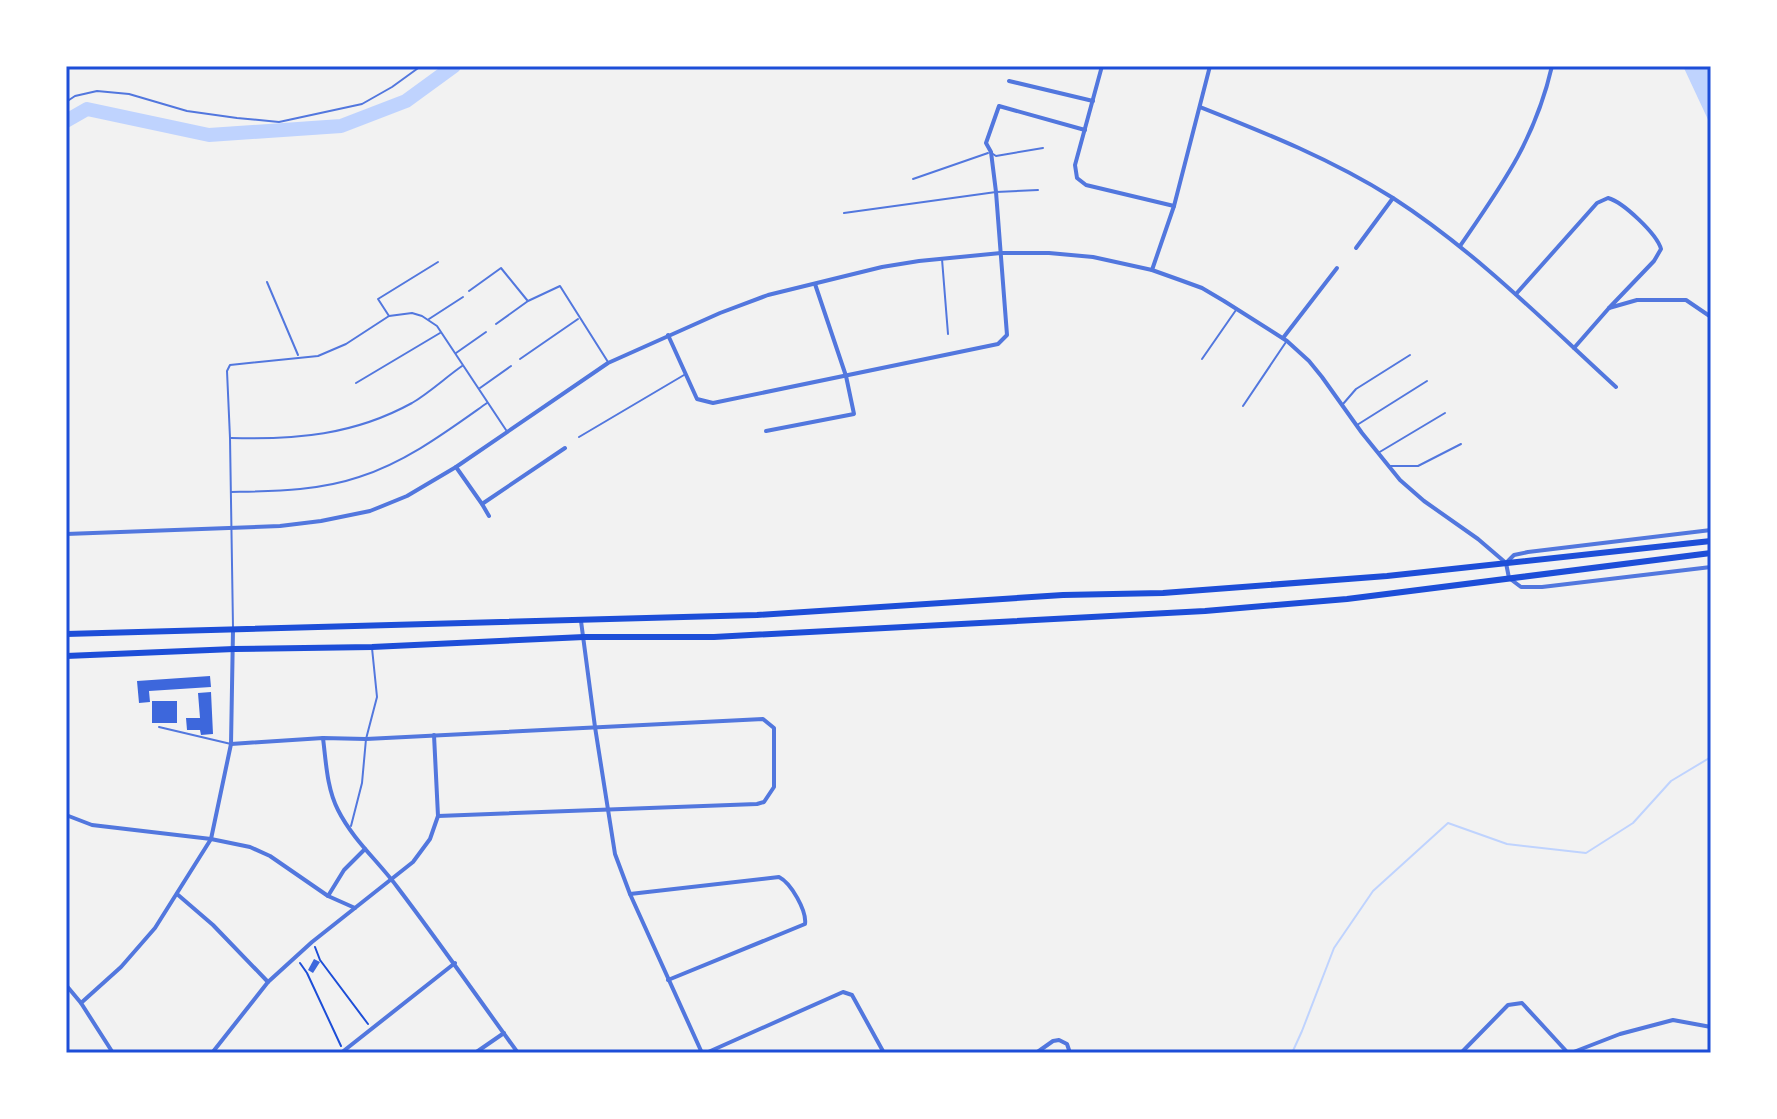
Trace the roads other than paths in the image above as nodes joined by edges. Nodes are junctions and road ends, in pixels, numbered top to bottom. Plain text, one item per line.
1 (421, 66) edge
2 (1102, 66) edge
3 (1210, 66) edge
4 (1552, 66) edge
5 (1009, 81) dead end
6 (1093, 101) junction
7 (66, 102) edge
8 (1200, 107) junction
9 (1085, 130) junction
10 (1043, 148) dead end
11 (991, 152) junction
12 (913, 179) dead end
13 (1038, 190) dead end
14 (996, 192) junction
15 (1393, 198) junction
16 (1174, 206) junction
17 (844, 213) dead end
18 (1460, 246) junction
19 (1356, 248) dead end
20 (1001, 253) junction
21 (942, 258) junction
22 (438, 262) dead end
23 (1337, 268) dead end
24 (1152, 270) junction
25 (267, 282) dead end
26 (815, 284) junction
27 (469, 291) dead end
28 (1516, 294) junction
29 (463, 297) dead end
30 (528, 301) junction
31 (1609, 308) junction
32 (1237, 309) junction
33 (389, 316) junction
34 (1711, 317) edge
35 (580, 318) junction
36 (428, 320) junction
37 (496, 324) dead end
38 (486, 332) dead end
39 (441, 333) junction
40 (948, 334) dead end
41 (668, 335) junction
42 (1285, 340) junction
43 (1574, 348) junction
44 (455, 354) junction
45 (1410, 355) dead end
46 (299, 357) junction
47 (520, 359) dead end
48 (1202, 359) dead end
49 (608, 363) junction
50 (463, 365) junction
51 (511, 366) dead end
52 (685, 374) junction
53 (846, 376) junction
54 (1427, 381) dead end
55 (356, 383) dead end
56 (1616, 387) dead end
57 (479, 389) junction
58 (488, 403) junction
59 (1343, 405) junction
60 (1243, 406) dead end
61 (1445, 413) dead end
62 (1356, 425) junction
63 (506, 431) junction
64 (766, 431) dead end
65 (579, 437) dead end
66 (230, 438) junction
67 (1461, 444) dead end
68 (565, 448) dead end
69 (1377, 453) junction
70 (1387, 466) junction
71 (456, 467) junction
72 (231, 492) junction
73 (482, 504) junction
74 (489, 516) dead end
75 (231, 529) junction
76 (1711, 530) edge
77 (66, 534) edge
78 (1711, 541) edge
79 (1711, 553) edge
80 (1506, 563) junction
81 (1711, 567) edge
82 (1509, 578) junction
83 (581, 619) junction
84 (233, 630) junction
85 (66, 634) edge
86 (584, 637) junction
87 (372, 647) junction
88 (234, 649) junction
89 (66, 656) edge
90 (159, 727) dead end
91 (595, 727) junction
92 (434, 735) junction
93 (323, 738) junction
94 (366, 739) junction
95 (231, 744) junction
96 (607, 811) junction
97 (66, 815) edge
98 (438, 816) junction
99 (350, 829) junction
100 (211, 839) junction
101 (365, 849) junction
102 (391, 879) junction
103 (177, 894) junction
104 (630, 894) junction
105 (328, 896) junction
106 (355, 908) junction
107 (455, 963) junction
108 (668, 980) junction
109 (268, 982) junction
110 (66, 985) edge
111 (81, 1003) junction
112 (1711, 1027) edge
113 (504, 1033) junction
114 (342, 1052) edge
115 (113, 1053) edge
116 (212, 1053) edge
117 (475, 1053) edge
118 (518, 1053) edge
119 (704, 1053) edge
120 (884, 1053) edge
121 (1036, 1053) edge
122 (1070, 1053) edge
123 (1461, 1053) edge
124 (1570, 1053) edge

1 - 7 lane
2 - 6 street
3 - 8 street
4 - 18 street
5 - 6 street
6 - 9 street
8 - 15 street
8 - 16 street
9 - 11 street
9 - 16 street
10 - 11 lane
11 - 12 lane
11 - 14 street
13 - 14 lane
14 - 17 lane
14 - 20 street
15 - 18 street
15 - 19 street
16 - 24 street
18 - 28 street
20 - 21 street
20 - 24 street
20 - 53 street
21 - 26 street
21 - 40 lane
22 - 33 lane
23 - 42 street
24 - 32 street
25 - 46 lane
26 - 41 street
26 - 53 street
27 - 30 lane
28 - 31 street
28 - 43 street
29 - 36 lane
30 - 35 lane
30 - 37 lane
31 - 34 street
31 - 43 street
32 - 42 street
32 - 48 lane
33 - 36 lane
33 - 46 lane
35 - 47 lane
35 - 49 lane
36 - 39 lane
38 - 44 lane
39 - 44 lane
39 - 55 lane
41 - 49 street
41 - 52 street
42 - 59 street
42 - 60 lane
43 - 56 street
44 - 50 lane
45 - 59 lane
46 - 66 lane
49 - 63 street
50 - 57 lane
50 - 66 lane
51 - 57 lane
52 - 53 street
52 - 65 lane
53 - 64 street
54 - 62 lane
57 - 58 lane
58 - 63 lane
58 - 72 lane
59 - 62 street
61 - 69 lane
62 - 69 street
63 - 71 street
66 - 72 lane
67 - 70 lane
68 - 73 street
69 - 70 street
70 - 80 street
71 - 73 street
71 - 75 street
72 - 75 lane
73 - 74 street
75 - 77 street
75 - 84 lane
76 - 80 street
78 - 80 main road
79 - 82 main road
80 - 82 street
80 - 83 main road
81 - 82 street
82 - 86 main road
83 - 84 main road
83 - 86 street
84 - 85 main road
84 - 88 street
86 - 87 main road
86 - 91 street
87 - 88 main road
87 - 94 lane
88 - 89 main road
88 - 95 street
90 - 95 lane
91 - 92 street
91 - 96 street
91 - 96 street
92 - 94 street
92 - 98 street
93 - 94 street
93 - 95 street
93 - 99 street
94 - 99 lane
95 - 100 street
96 - 98 street
96 - 104 street
97 - 100 street
98 - 102 street
99 - 101 street
100 - 103 street
100 - 105 street
101 - 102 street
101 - 105 street
102 - 106 street
102 - 107 street
103 - 109 street
103 - 111 street
104 - 108 street
104 - 108 street
105 - 106 street
106 - 109 street
107 - 113 street
107 - 114 street
108 - 119 street
109 - 116 street
110 - 111 street
111 - 115 street
112 - 124 street
113 - 117 street
113 - 118 street
119 - 120 street
121 - 122 street
123 - 124 street

